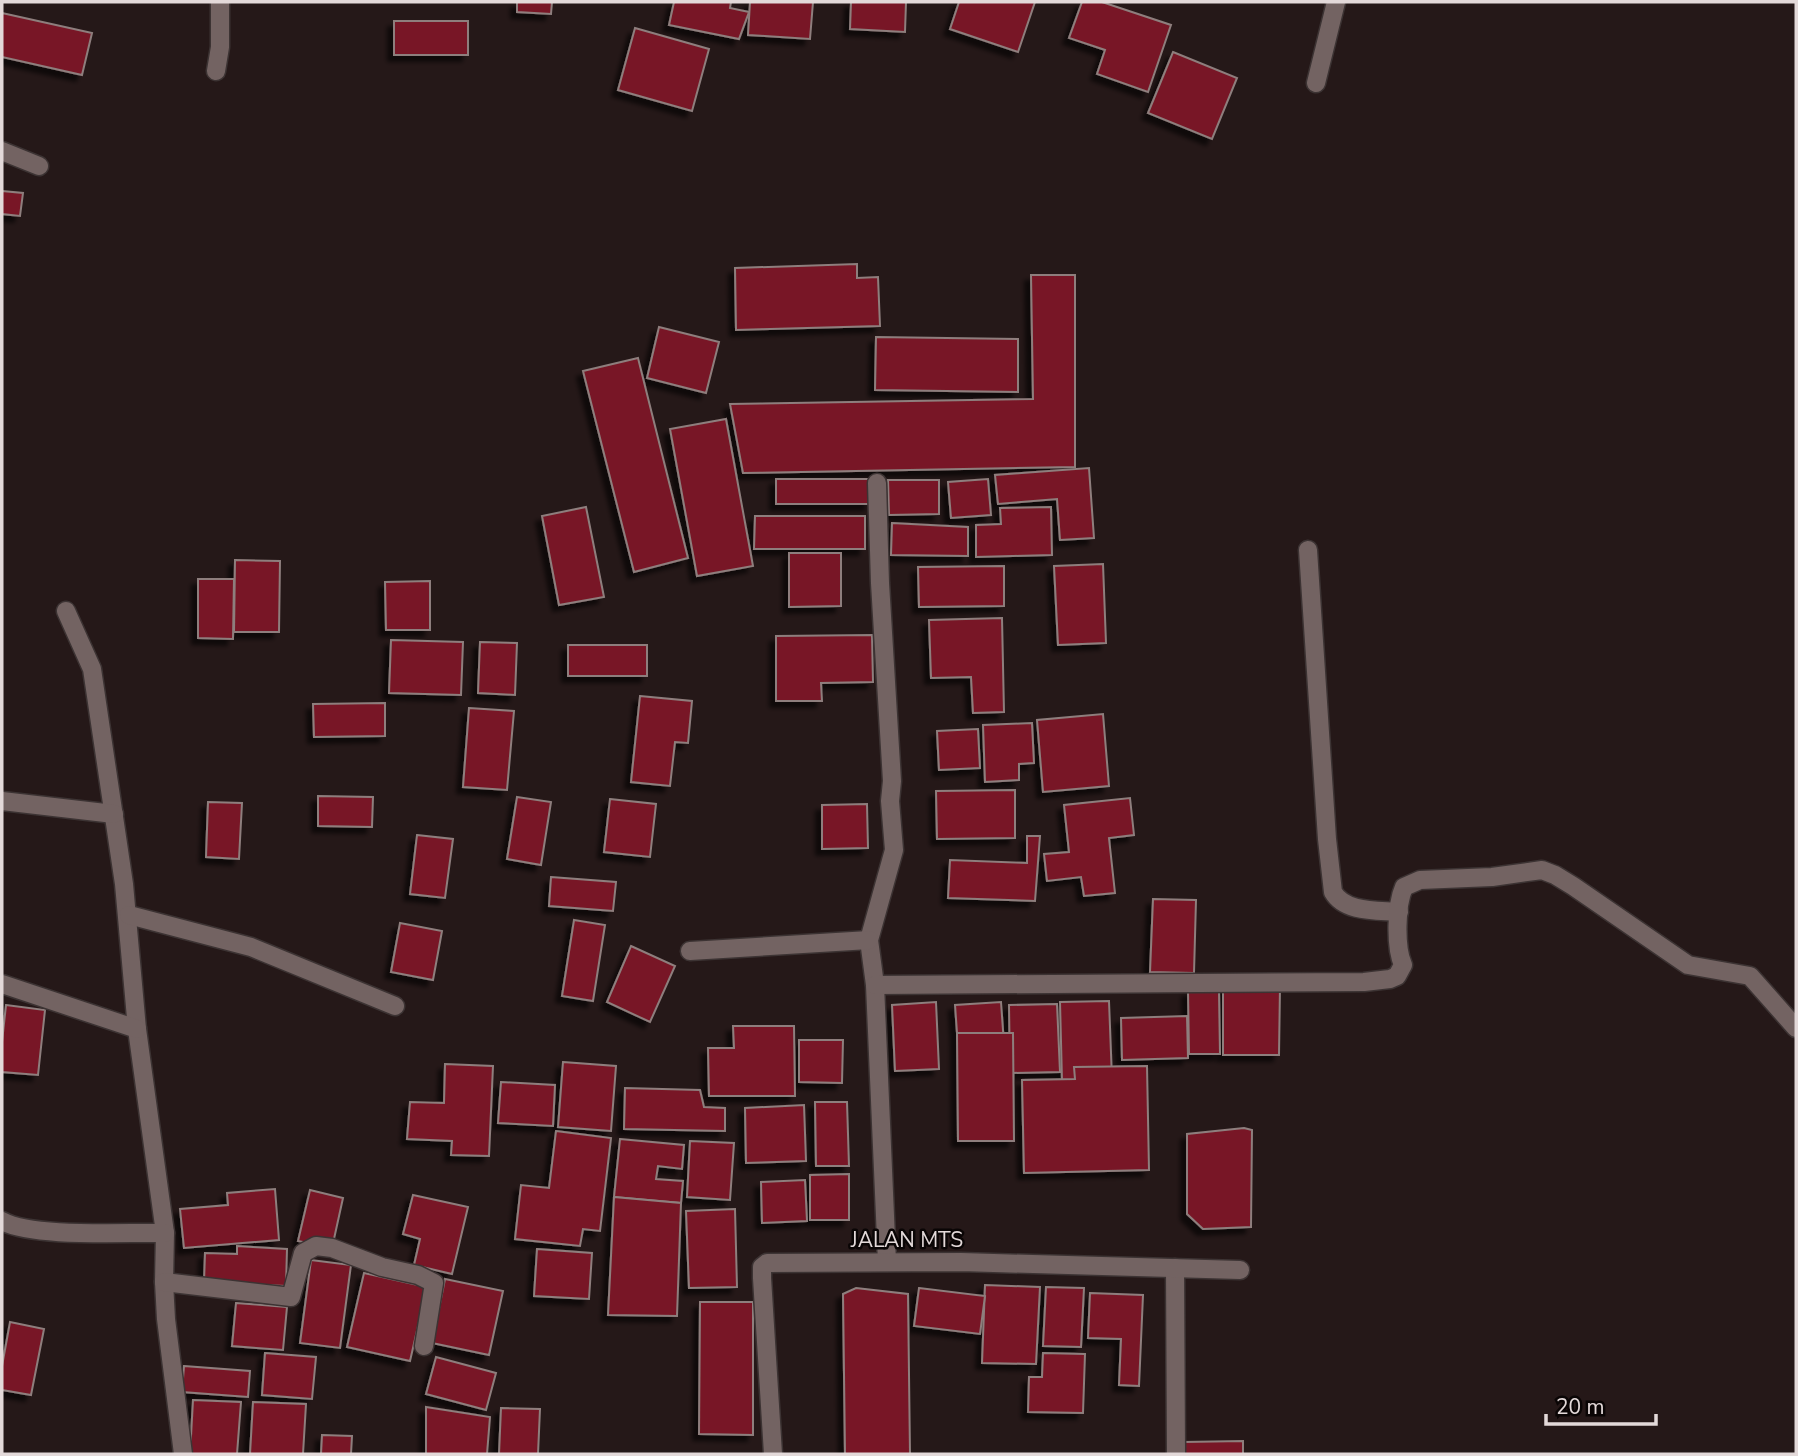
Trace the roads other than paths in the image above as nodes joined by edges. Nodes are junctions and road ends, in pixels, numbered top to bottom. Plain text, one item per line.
1 (220, 2) edge
2 (1336, 2) edge
3 (216, 71) dead end
4 (1316, 83) dead end
5 (2, 151) edge
6 (39, 166) dead end
7 (877, 484) dead end
8 (1308, 550) dead end
9 (66, 611) dead end
10 (2, 801) edge
11 (114, 814) junction
12 (1399, 912) junction
13 (129, 915) junction
14 (869, 940) junction
15 (690, 951) dead end
16 (2, 984) edge
17 (875, 985) junction
18 (395, 1006) dead end
19 (1796, 1028) edge
20 (137, 1029) junction
21 (2, 1221) edge
22 (165, 1233) junction
23 (887, 1262) junction
24 (1175, 1268) junction
25 (1240, 1270) dead end
26 (164, 1282) junction
27 (424, 1346) dead end
28 (183, 1454) edge
29 (773, 1454) edge
30 (1176, 1454) edge

1 - 3 street
2 - 4 street
5 - 6 street
7 - 14 street
8 - 12 street
9 - 11 street
10 - 11 street
11 - 13 street
12 - 17 street
12 - 19 street
13 - 18 street
13 - 20 street
14 - 15 street
14 - 17 street
16 - 20 street
17 - 23 street
20 - 22 street
21 - 22 street
22 - 26 street
23 - 24 street, JALAN MTS
23 - 29 street, JALAN MTS
24 - 25 street, JALAN MTS
24 - 30 street
26 - 27 street
26 - 28 street

